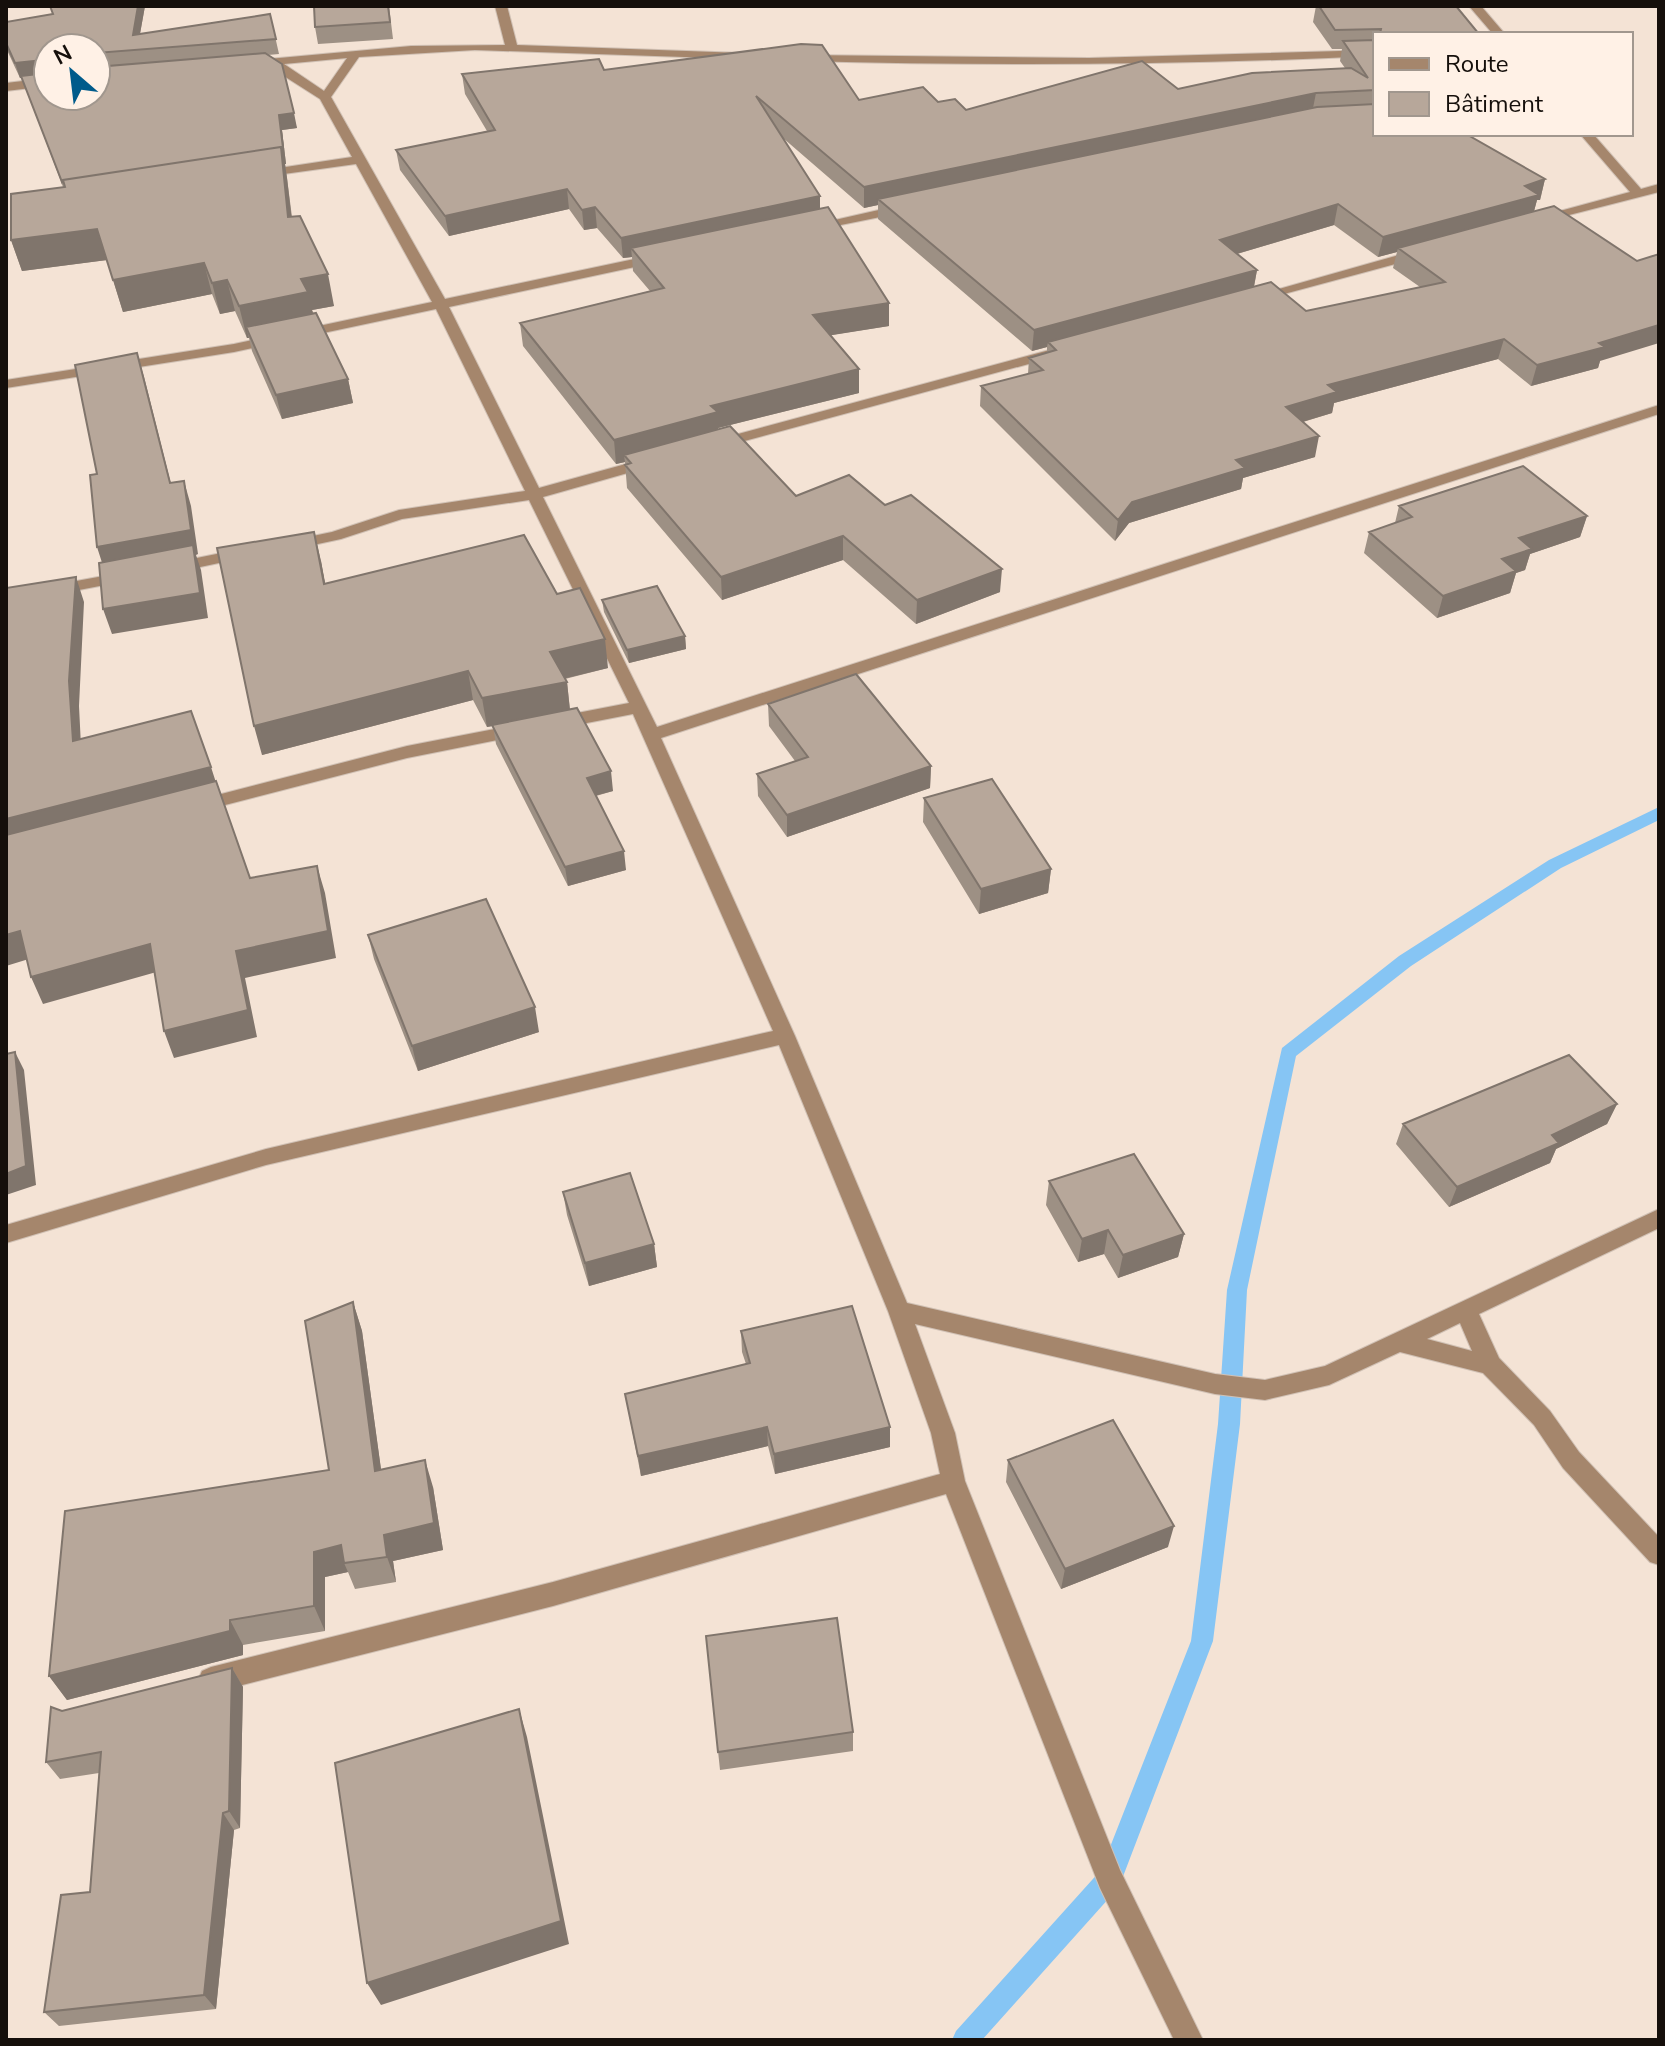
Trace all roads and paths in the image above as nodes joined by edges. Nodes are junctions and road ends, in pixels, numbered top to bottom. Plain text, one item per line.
1 (501, 6) edge
2 (1475, 6) edge
3 (1497, 32) edge
4 (512, 48) junction
5 (1373, 53) edge
6 (355, 55) junction
7 (761, 57) edge
8 (792, 58) edge
9 (273, 62) junction
10 (259, 63) edge
11 (32, 84) edge
12 (6, 87) edge
13 (325, 97) junction
14 (1588, 136) edge
15 (359, 160) junction
16 (238, 179) edge
17 (1659, 188) edge
18 (1638, 194) junction
19 (924, 204) edge
20 (1531, 223) edge
21 (803, 229) edge
22 (1439, 248) edge
23 (667, 256) edge
24 (1240, 302) edge
25 (440, 303) junction
26 (1071, 348) edge
27 (6, 384) edge
28 (1659, 409) edge
29 (703, 448) edge
30 (673, 456) edge
31 (535, 494) junction
32 (6, 599) edge
33 (639, 707) junction
34 (651, 735) junction
35 (180, 811) edge
36 (785, 1036) junction
37 (1659, 1218) edge
38 (6, 1234) edge
39 (1466, 1310) junction
40 (899, 1311) junction
41 (1398, 1342) junction
42 (1490, 1365) junction
43 (953, 1481) junction
44 (1659, 1554) edge
45 (183, 1687) edge
46 (1189, 2040) edge

1 - 4 street
2 - 3 street
4 - 6 street
4 - 7 street
5 - 8 street
6 - 9 street
6 - 13 street
9 - 10 street
9 - 13 street
11 - 12 street
13 - 15 street
14 - 18 street
15 - 16 street
15 - 25 street
17 - 18 street
18 - 20 street
19 - 21 street
22 - 24 street
23 - 25 street
25 - 27 street
25 - 31 street
26 - 29 street
28 - 34 street
30 - 31 street
31 - 32 street
31 - 33 street
33 - 34 street
33 - 35 street
34 - 36 street
36 - 38 street
36 - 40 street
37 - 39 street
39 - 41 street
39 - 42 street
40 - 41 street
40 - 43 street
41 - 42 street
42 - 44 street
43 - 45 street
43 - 46 street

